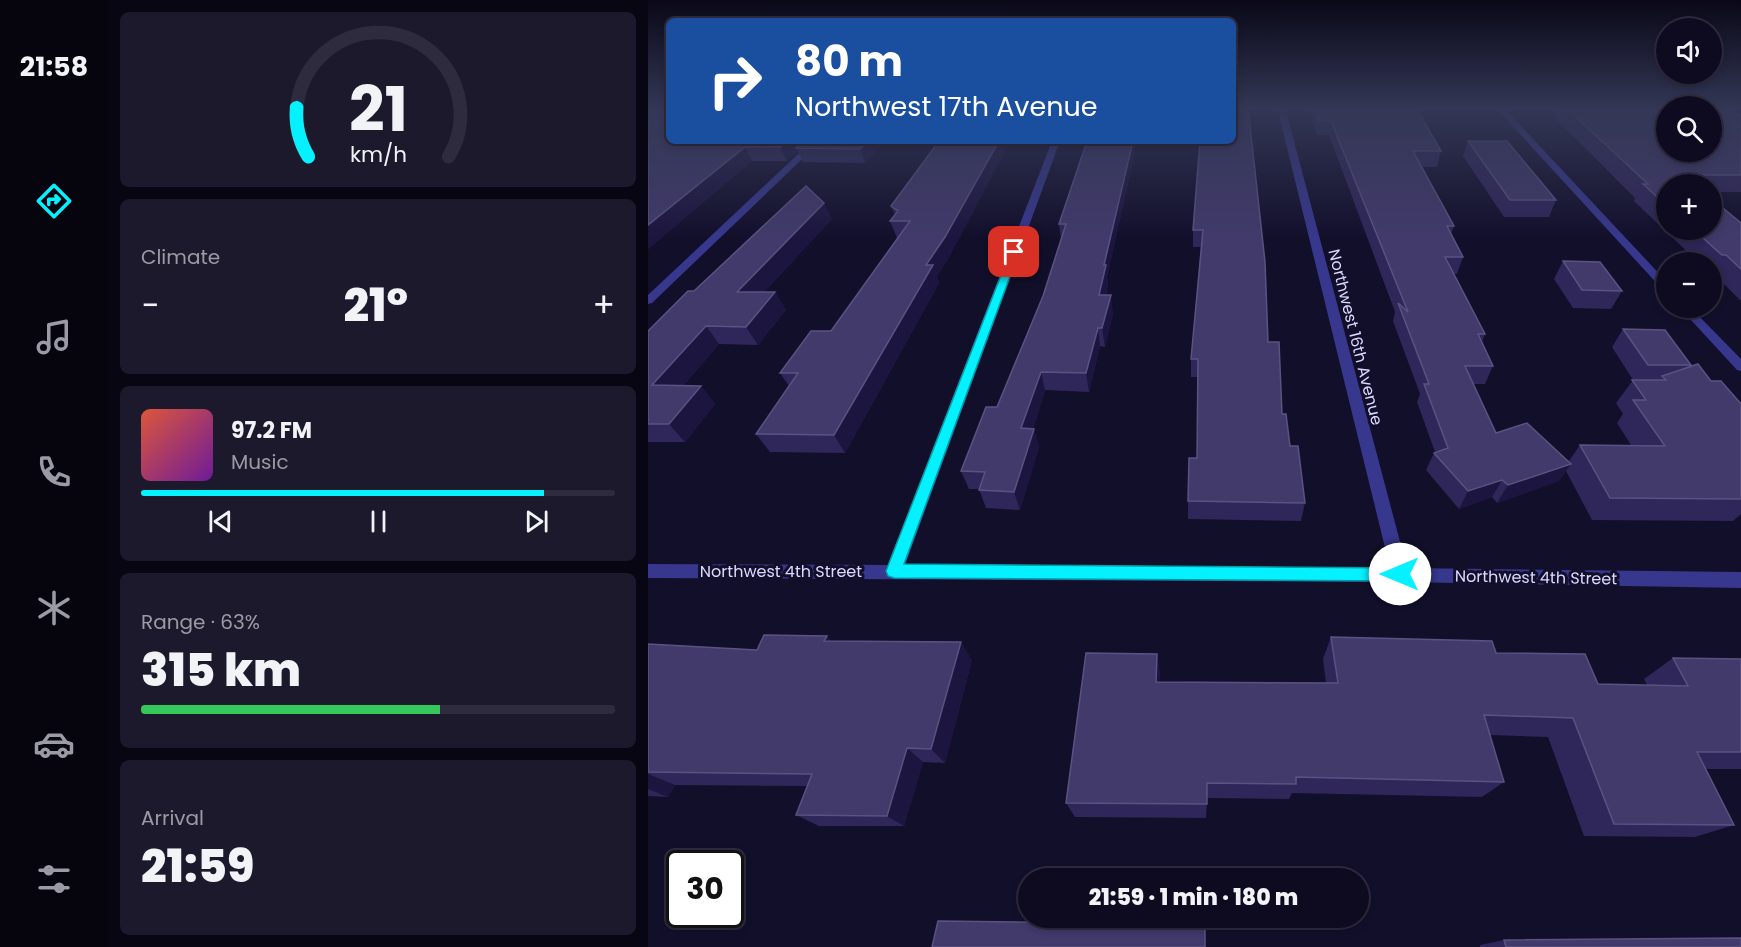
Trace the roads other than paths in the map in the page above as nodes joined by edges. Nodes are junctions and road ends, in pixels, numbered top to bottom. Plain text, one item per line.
1 (806, 151) edge
2 (1052, 151) edge
3 (1292, 151) edge
4 (1540, 151) edge
5 (1656, 276) edge
6 (648, 301) edge
7 (1694, 318) edge
8 (1741, 367) edge
9 (648, 571) edge
10 (894, 571) junction
11 (1400, 574) junction
12 (1741, 580) edge

1 - 6 street
2 - 10 street
3 - 11 street, Northwest 16th Avenue
4 - 5 street
7 - 8 street
9 - 10 street, Northwest 4th Street
10 - 11 street, Northwest 4th Street
11 - 12 street, Northwest 4th Street

